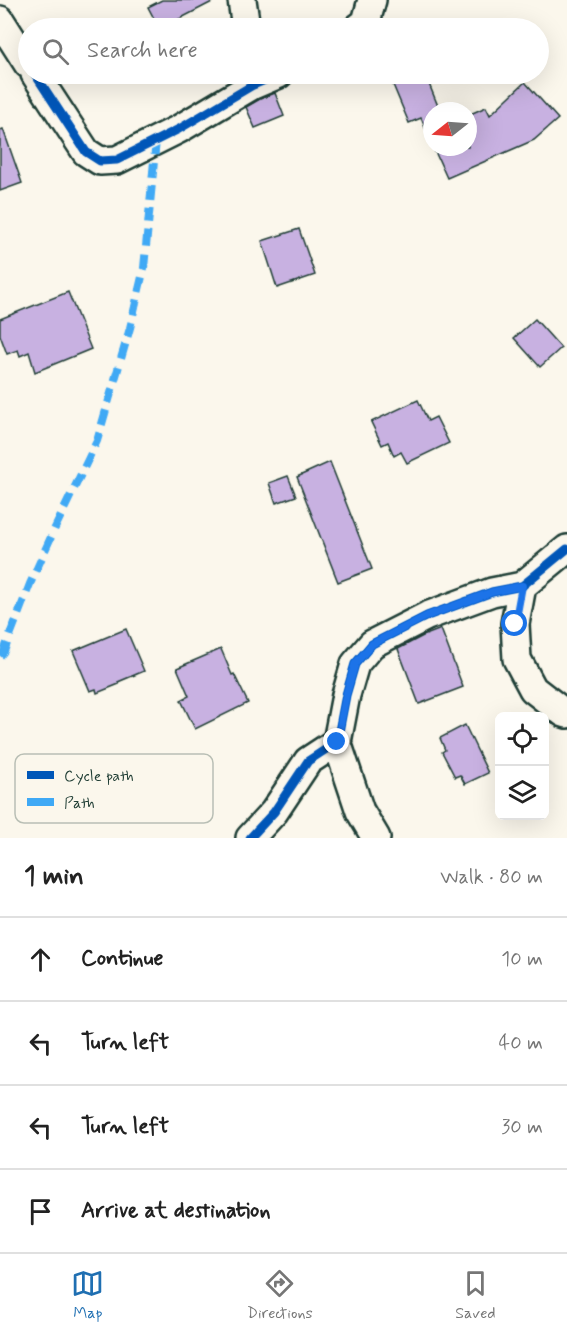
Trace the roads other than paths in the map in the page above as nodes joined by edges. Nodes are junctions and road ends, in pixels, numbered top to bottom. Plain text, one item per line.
1 (243, 0) edge
2 (372, 0) edge
3 (245, 18) edge
4 (367, 18) edge
5 (0, 20) edge
6 (18, 48) edge
7 (42, 84) edge
8 (245, 84) edge
9 (567, 549) edge
10 (522, 586) junction
11 (567, 714) edge
12 (337, 742) junction
13 (250, 838) edge
14 (376, 838) edge

1 - 3 street
2 - 4 street
5 - 6 street
7 - 8 street
9 - 10 street
10 - 11 street
10 - 12 street
12 - 13 street
12 - 14 street

